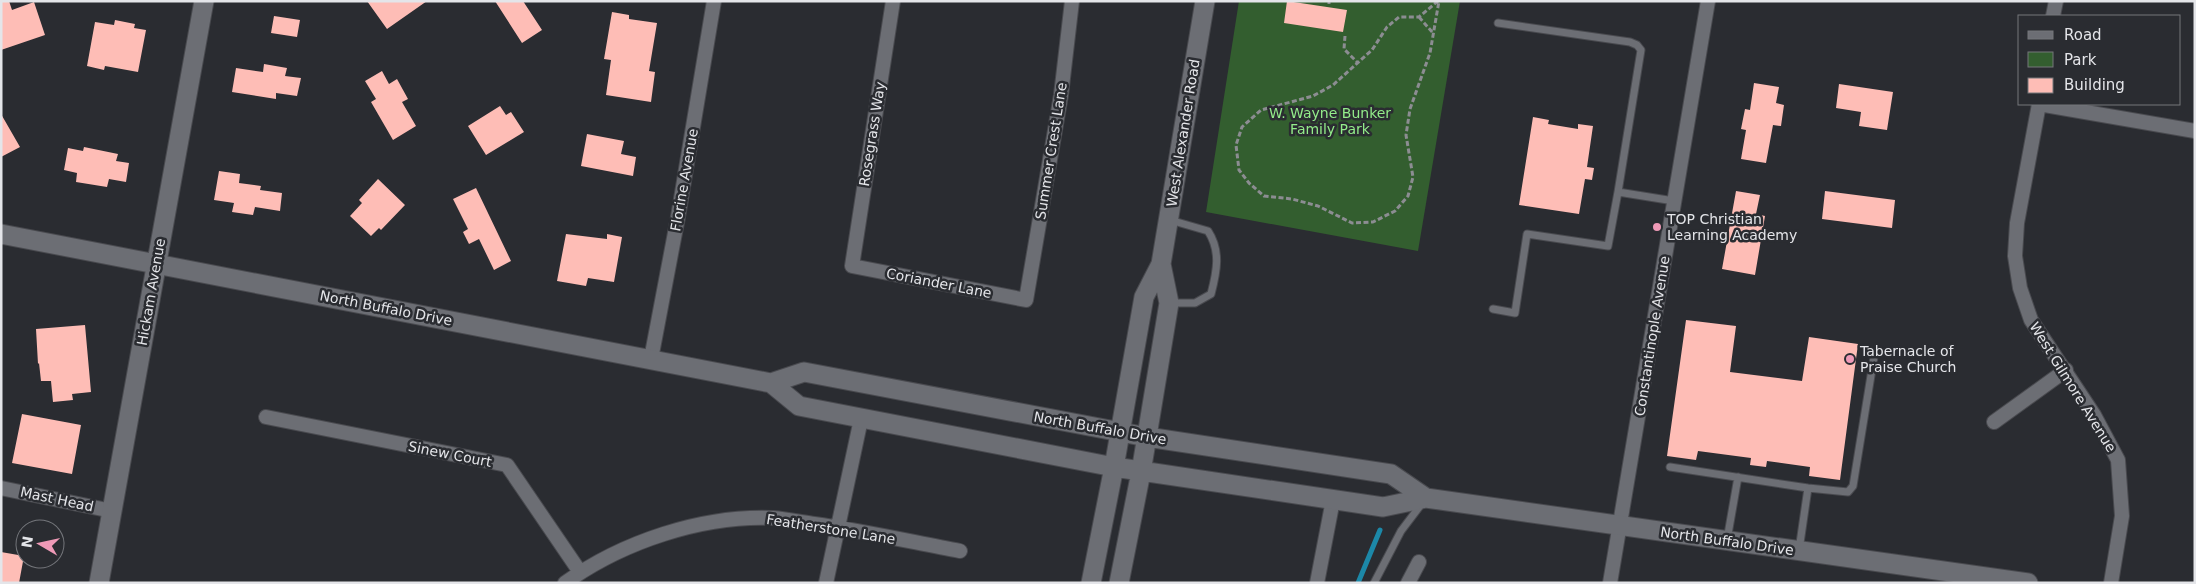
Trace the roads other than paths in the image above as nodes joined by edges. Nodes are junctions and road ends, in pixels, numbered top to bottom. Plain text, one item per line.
1 (204, 1) edge
2 (714, 1) edge
3 (893, 1) edge
4 (1072, 1) edge
5 (1205, 1) edge
6 (1708, 1) edge
7 (2056, 1) edge
8 (2053, 15) edge
9 (1498, 22) dead end
10 (2039, 105) edge
11 (2045, 105) edge
12 (2195, 131) edge
13 (1618, 192) junction
14 (1674, 201) junction
15 (1168, 219) junction
16 (1, 234) edge
17 (156, 264) junction
18 (1161, 264) junction
19 (852, 266) joint
20 (1026, 300) joint
21 (1169, 303) junction
22 (1493, 309) dead end
23 (1874, 357) dead end
24 (650, 359) junction
25 (2066, 370) junction
26 (771, 383) junction
27 (266, 418) dead end
28 (861, 419) junction
29 (1994, 422) dead end
30 (1120, 432) junction
31 (1147, 437) junction
32 (1114, 467) junction
33 (1670, 467) dead end
34 (1141, 472) junction
35 (1738, 477) junction
36 (1, 488) edge
37 (1808, 488) junction
38 (1426, 498) junction
39 (1332, 500) junction
40 (112, 511) junction
41 (1622, 526) junction
42 (837, 527) junction
43 (1727, 540) junction
44 (960, 551) dead end
45 (1799, 551) junction
46 (1419, 562) dead end
47 (580, 572) junction
48 (99, 583) edge
49 (565, 583) edge
50 (826, 583) edge
51 (1091, 583) edge
52 (1119, 583) edge
53 (1317, 583) edge
54 (1374, 583) edge
55 (1408, 583) edge
56 (1610, 583) edge
57 (2028, 583) edge
58 (2111, 583) edge

1 - 17 main road, Hickam Avenue
2 - 24 street, Florine Avenue
3 - 19 street, Rosegrass Way
4 - 20 street, Summer Crest Lane
5 - 15 main road, West Alexander Road
6 - 14 street, Constantinople Avenue
7 - 8 street
9 - 13 lane
10 - 25 street, West Gilmore Avenue
11 - 12 street
13 - 14 lane
13 - 22 lane
14 - 41 street, Constantinople Avenue
15 - 18 main road, West Alexander Road
15 - 21 lane
16 - 17 main road, North Buffalo Drive
17 - 24 main road, North Buffalo Drive
17 - 40 main road, Hickam Avenue
18 - 21 main road, West Alexander Road
18 - 30 main road, West Alexander Road
19 - 20 street, Coriander Lane
21 - 31 main road, West Alexander Road
23 - 37 lane
24 - 26 main road, North Buffalo Drive
25 - 29 street
25 - 58 street, West Gilmore Avenue
26 - 28 main road, North Buffalo Drive
26 - 30 main road, North Buffalo Drive
27 - 47 street, Sinew Court
28 - 32 main road, North Buffalo Drive
28 - 42 street
30 - 31 main road, North Buffalo Drive
30 - 32 main road, West Alexander Road
31 - 34 main road, West Alexander Road
31 - 38 main road, North Buffalo Drive
32 - 34 main road, North Buffalo Drive
32 - 51 main road, West Alexander Road
33 - 35 lane
34 - 39 main road, North Buffalo Drive
34 - 52 main road, West Alexander Road
35 - 37 lane
35 - 43 lane
36 - 40 street, Mast Head
37 - 45 lane
38 - 39 main road, North Buffalo Drive
38 - 41 main road, North Buffalo Drive
38 - 54 lane
39 - 53 street
40 - 48 main road, Hickam Avenue
41 - 43 main road, North Buffalo Drive
41 - 56 street, Constantinople Avenue
42 - 44 street, Featherstone Lane
42 - 47 street, Featherstone Lane
42 - 50 street
43 - 45 main road, North Buffalo Drive
45 - 57 main road, North Buffalo Drive
46 - 55 street
47 - 49 street, Featherstone Lane

